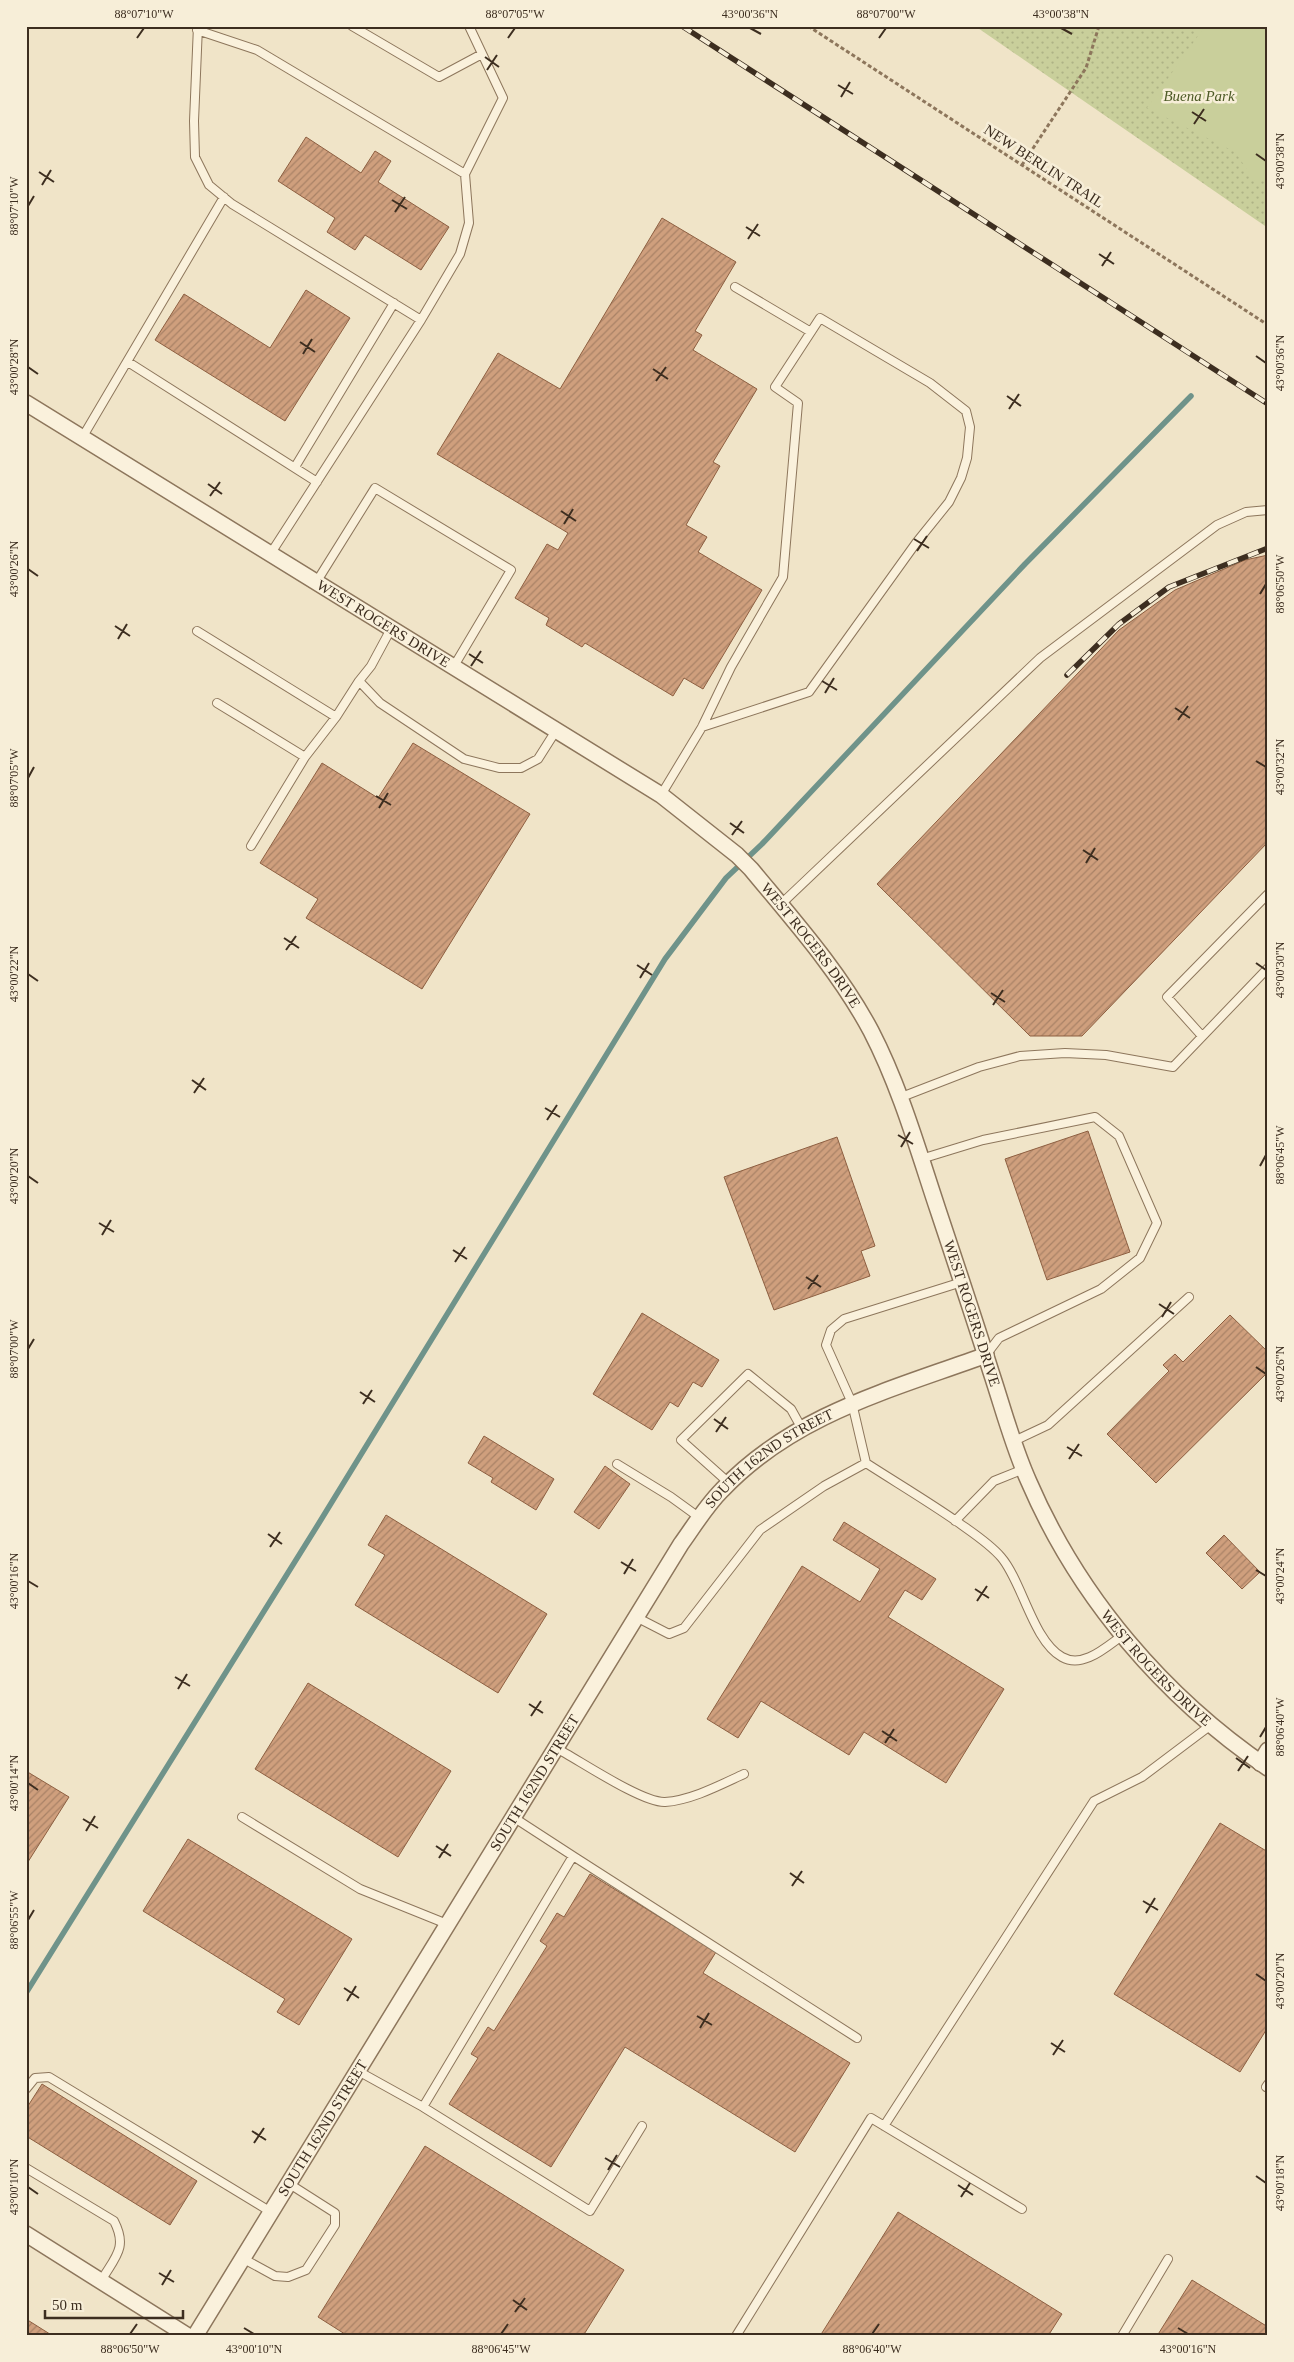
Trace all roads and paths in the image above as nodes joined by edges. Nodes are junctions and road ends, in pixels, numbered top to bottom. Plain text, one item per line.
1 (352, 26) edge
2 (468, 26) edge
3 (808, 26) edge
4 (1099, 26) edge
5 (198, 28) edge
6 (482, 54) junction
7 (1022, 165) junction
8 (465, 174) junction
9 (224, 197) junction
10 (735, 287) dead end
11 (394, 303) junction
12 (421, 320) junction
13 (1268, 325) edge
14 (811, 332) junction
15 (128, 362) junction
16 (26, 404) edge
17 (82, 438) junction
18 (295, 467) junction
19 (317, 482) junction
20 (1268, 510) edge
21 (272, 553) junction
22 (317, 581) junction
23 (392, 627) junction
24 (197, 631) dead end
25 (454, 666) junction
26 (359, 681) junction
27 (216, 703) dead end
28 (336, 717) junction
29 (702, 727) junction
30 (557, 729) junction
31 (305, 757) junction
32 (661, 795) junction
33 (251, 846) dead end
34 (1268, 894) edge
35 (780, 905) junction
36 (1268, 968) edge
37 (1202, 1036) junction
38 (899, 1098) junction
39 (921, 1160) junction
40 (962, 1282) junction
41 (1189, 1297) dead end
42 (986, 1355) junction
43 (852, 1403) junction
44 (801, 1427) junction
45 (1014, 1441) junction
46 (866, 1463) junction
47 (617, 1464) dead end
48 (1024, 1469) junction
49 (729, 1483) junction
50 (700, 1518) junction
51 (955, 1521) junction
52 (636, 1617) junction
53 (1123, 1635) junction
54 (1211, 1725) junction
55 (556, 1748) junction
56 (1265, 1760) edge
57 (744, 1774) dead end
58 (242, 1817) dead end
59 (513, 1817) junction
60 (573, 1856) junction
61 (447, 1924) junction
62 (857, 2038) dead end
63 (358, 2070) junction
64 (26, 2089) edge
65 (423, 2106) junction
66 (642, 2126) dead end
67 (884, 2126) junction
68 (26, 2168) edge
69 (288, 2184) junction
70 (1022, 2209) dead end
71 (271, 2212) junction
72 (26, 2234) edge
73 (242, 2258) junction
74 (1168, 2258) dead end
75 (101, 2282) junction
76 (188, 2336) edge
77 (195, 2336) edge
78 (736, 2336) edge
79 (1122, 2336) edge

1 - 6 lane
2 - 6 lane
3 - 7 path, NEW BERLIN TRAIL
4 - 7 path
5 - 8 lane
5 - 9 lane
6 - 8 lane
7 - 13 path, NEW BERLIN TRAIL
8 - 12 lane
9 - 11 lane
9 - 15 lane
10 - 14 lane
11 - 12 lane
11 - 18 lane
12 - 19 lane
14 - 29 lane
14 - 29 lane
15 - 17 lane
15 - 18 lane
16 - 17 street, WEST ROGERS DRIVE
17 - 21 street, WEST ROGERS DRIVE
18 - 19 lane
19 - 21 lane
20 - 35 lane
21 - 22 street, WEST ROGERS DRIVE
22 - 23 street, WEST ROGERS DRIVE
22 - 25 lane
23 - 25 street, WEST ROGERS DRIVE
23 - 26 lane
24 - 28 lane
25 - 30 street, WEST ROGERS DRIVE
26 - 28 lane
26 - 30 lane
27 - 31 lane
28 - 31 lane
29 - 32 lane
30 - 32 street, WEST ROGERS DRIVE
31 - 33 lane
32 - 35 street, WEST ROGERS DRIVE
34 - 37 lane
35 - 38 street, WEST ROGERS DRIVE
36 - 37 lane
37 - 38 lane
38 - 39 street, WEST ROGERS DRIVE
39 - 40 street, WEST ROGERS DRIVE
39 - 42 lane
40 - 42 street, WEST ROGERS DRIVE
40 - 43 lane
41 - 45 lane
42 - 43 street, SOUTH 162ND STREET
42 - 45 street, WEST ROGERS DRIVE
43 - 44 street, SOUTH 162ND STREET
43 - 46 lane
44 - 49 street, SOUTH 162ND STREET
44 - 49 lane
45 - 48 street, WEST ROGERS DRIVE
46 - 51 lane
46 - 52 lane
47 - 50 lane
48 - 51 lane
48 - 53 street, WEST ROGERS DRIVE
49 - 50 street, SOUTH 162ND STREET
50 - 52 street, SOUTH 162ND STREET
51 - 53 lane
52 - 55 street, SOUTH 162ND STREET
53 - 54 street, WEST ROGERS DRIVE
54 - 56 street, WEST ROGERS DRIVE
54 - 67 lane
55 - 57 lane
55 - 59 street, SOUTH 162ND STREET
58 - 61 lane
59 - 60 lane
59 - 61 street, SOUTH 162ND STREET
60 - 62 lane
60 - 65 lane
61 - 63 street, SOUTH 162ND STREET
63 - 65 lane
63 - 69 street, SOUTH 162ND STREET
64 - 71 lane
65 - 66 lane
67 - 70 lane
67 - 78 lane
68 - 75 lane
69 - 71 street, SOUTH 162ND STREET
69 - 73 lane
71 - 73 street, SOUTH 162ND STREET
72 - 75 street
73 - 77 street, SOUTH 162ND STREET
74 - 79 lane
75 - 76 street

